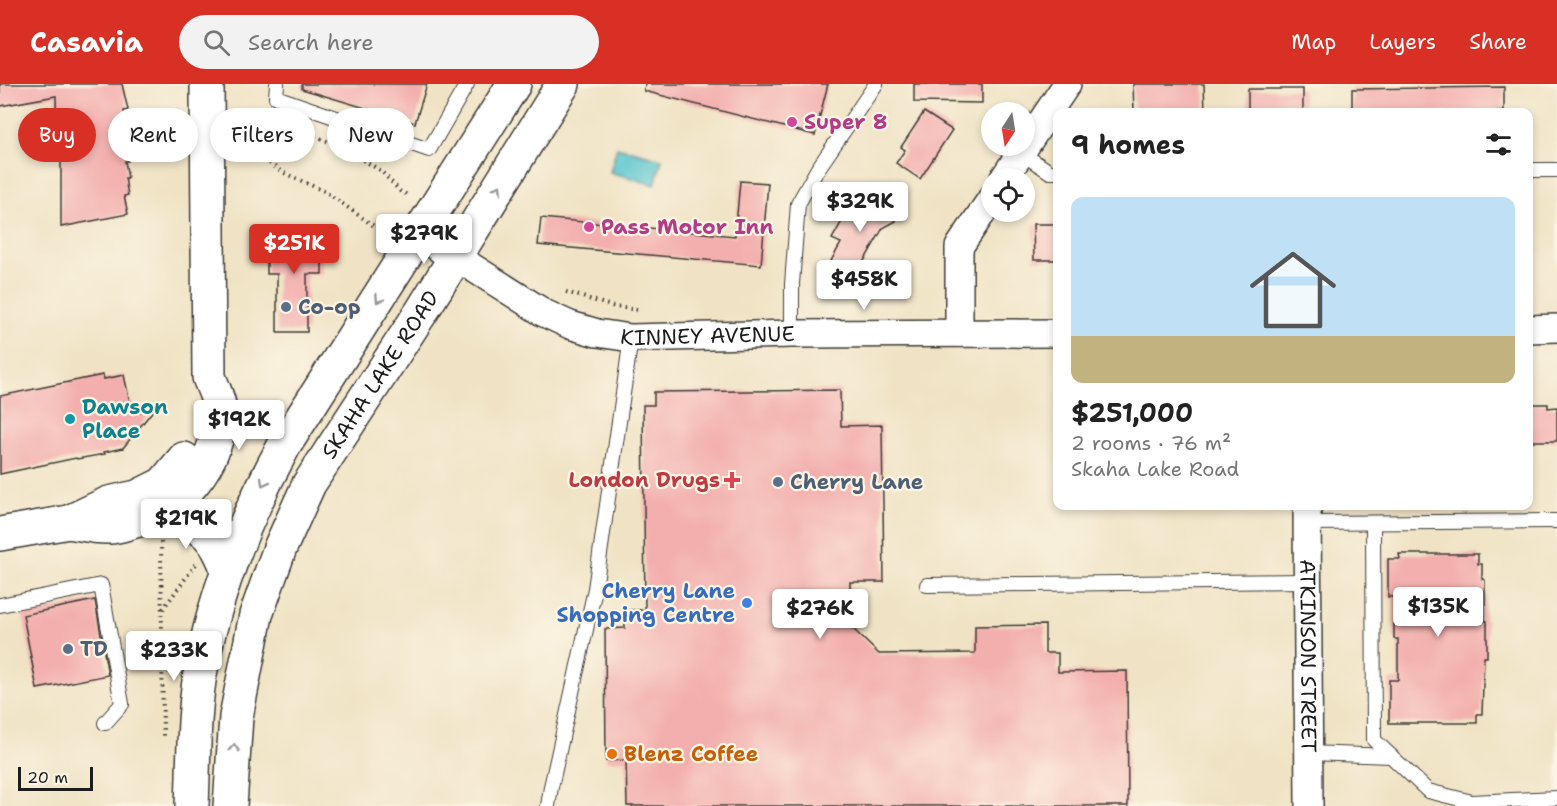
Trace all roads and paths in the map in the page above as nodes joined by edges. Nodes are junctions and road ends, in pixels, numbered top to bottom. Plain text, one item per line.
1 (207, 84) edge
2 (277, 84) edge
3 (467, 84) edge
4 (514, 84) edge
5 (563, 84) edge
6 (876, 84) edge
7 (1067, 84) edge
8 (1035, 132) edge
9 (1026, 156) edge
10 (1533, 170) edge
11 (1557, 170) edge
12 (1053, 172) edge
13 (981, 214) edge
14 (422, 231) junction
15 (456, 256) junction
16 (565, 292) dead end
17 (641, 310) dead end
18 (1533, 328) edge
19 (1557, 328) edge
20 (959, 333) junction
21 (1053, 333) edge
22 (792, 334) junction
23 (631, 338) junction
24 (167, 498) junction
25 (1307, 514) edge
26 (1557, 521) edge
27 (1373, 524) junction
28 (0, 534) edge
29 (212, 538) junction
30 (228, 571) junction
31 (1308, 581) junction
32 (927, 585) dead end
33 (0, 605) edge
34 (163, 610) junction
35 (105, 723) dead end
36 (163, 743) dead end
37 (1309, 753) junction
38 (1391, 756) junction
39 (1557, 798) edge
40 (192, 806) edge
41 (230, 806) edge
42 (548, 806) edge
43 (1309, 806) edge

1 - 24 main road
2 - 3 lane
4 - 14 main road, SKAHA LAKE ROAD
15 -> 5 main road, SKAHA LAKE ROAD
6 - 22 lane
7 - 8 street
9 - 12 lane
10 - 11 lane
13 - 20 street
14 - 14 path
14 - 15 main road, KINNEY AVENUE
14 -> 30 main road, SKAHA LAKE ROAD
15 - 23 street, KINNEY AVENUE
41 -> 15 main road, SKAHA LAKE ROAD
16 - 17 path
18 - 19 street
20 - 21 street, KINNEY AVENUE
20 - 22 street, KINNEY AVENUE
22 - 23 street, KINNEY AVENUE
23 - 42 lane
24 - 28 main road
24 - 29 main road
24 - 34 path
25 - 27 lane
25 - 31 street, ATKINSON STREET
26 - 27 lane
27 - 38 lane
29 - 30 main road
29 - 34 path
30 - 40 main road, SKAHA LAKE ROAD
31 - 32 lane
31 - 37 street, ATKINSON STREET
33 - 35 lane
34 - 36 path
37 - 38 lane
37 - 43 street, ATKINSON STREET
38 - 39 lane

